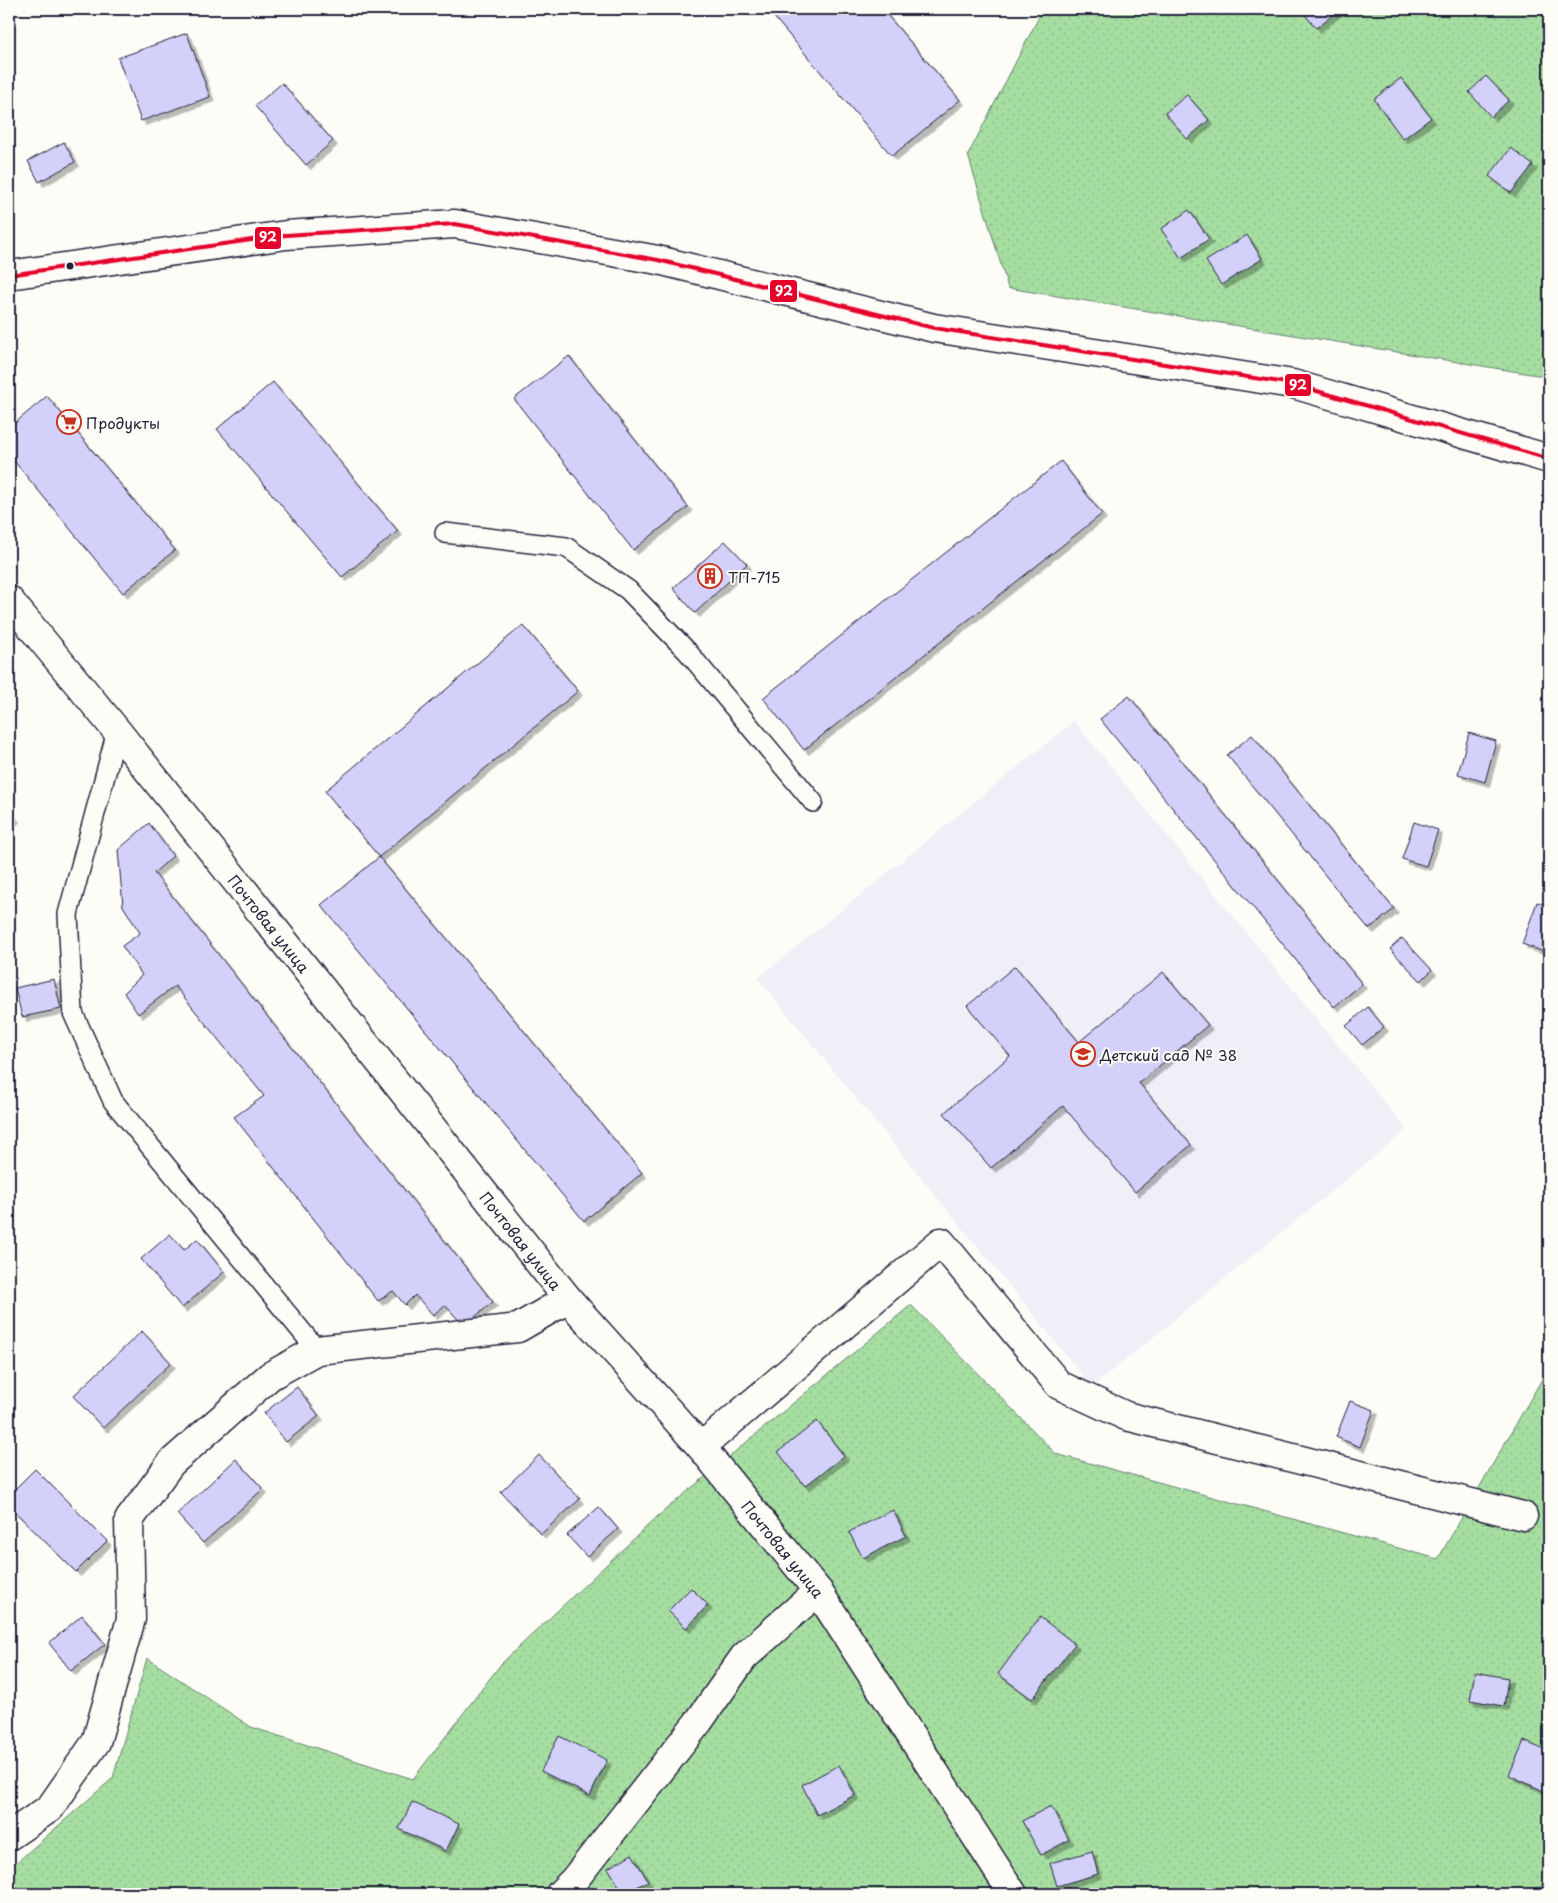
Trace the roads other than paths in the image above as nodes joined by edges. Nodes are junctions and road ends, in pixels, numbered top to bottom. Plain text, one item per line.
1 (9, 275) edge
2 (1549, 459) edge
3 (445, 533) dead end
4 (9, 600) edge
5 (118, 732) junction
6 (813, 802) dead end
7 (568, 1299) junction
8 (317, 1350) junction
9 (700, 1447) junction
10 (1523, 1516) dead end
11 (818, 1591) junction
12 (9, 1836) edge
13 (560, 1894) edge
14 (1013, 1894) edge

1 - 2 street
3 - 6 lane
4 - 5 street, Почтовая улица
5 - 7 street, Почтовая улица
5 - 8 lane
7 - 8 street
7 - 9 street, Почтовая улица
8 - 12 street
9 - 10 street
9 - 11 street, Почтовая улица
11 - 13 street
11 - 14 street, Почтовая улица

